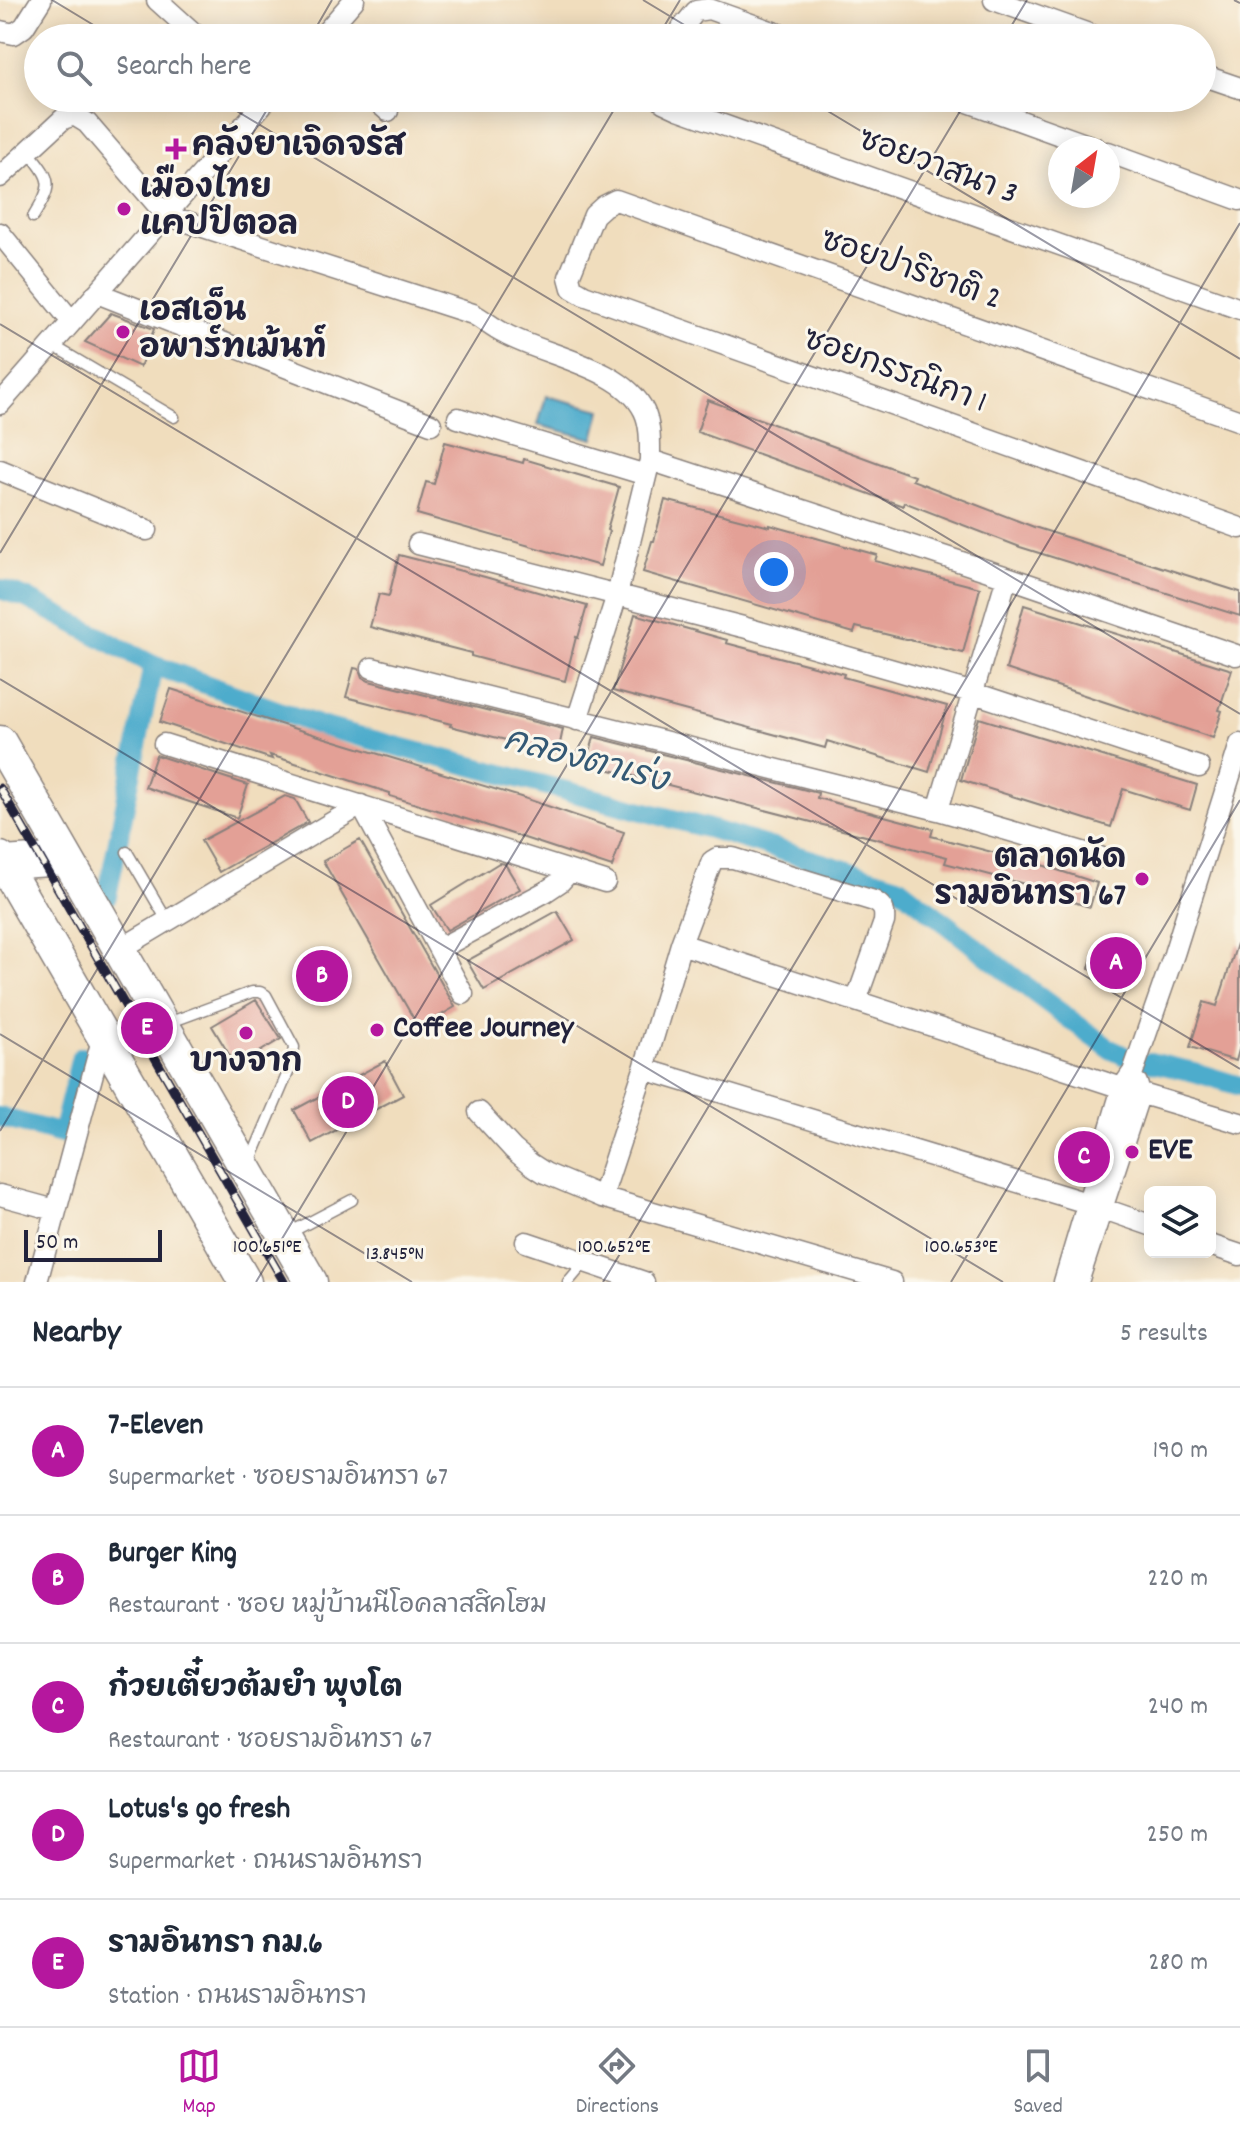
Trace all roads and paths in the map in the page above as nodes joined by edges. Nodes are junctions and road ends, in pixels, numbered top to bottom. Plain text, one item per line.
1 (41, 0) edge
2 (157, 0) edge
3 (354, 0) edge
4 (994, 0) edge
5 (26, 24) edge
6 (184, 24) edge
7 (333, 24) edge
8 (685, 24) edge
9 (751, 24) edge
10 (1061, 24) edge
11 (24, 27) edge
12 (0, 31) edge
13 (1216, 80) edge
14 (1240, 88) edge
15 (256, 112) edge
16 (686, 112) edge
17 (996, 112) edge
18 (1063, 136) edge
19 (29, 152) junction
20 (1120, 156) edge
21 (0, 177) edge
22 (1240, 200) edge
23 (166, 215) junction
24 (33, 217) dead end
25 (0, 233) edge
26 (582, 245) joint
27 (97, 293) junction
28 (1240, 309) edge
29 (72, 322) junction
30 (52, 345) junction
31 (0, 404) edge
32 (174, 417) dead end
33 (458, 418) dead end
34 (1240, 421) edge
35 (431, 424) dead end
36 (648, 468) junction
37 (0, 470) edge
38 (1240, 528) edge
39 (147, 530) dead end
40 (418, 544) dead end
41 (1007, 577) junction
42 (617, 595) junction
43 (1236, 655) dead end
44 (372, 668) dead end
45 (974, 693) junction
46 (577, 720) junction
47 (0, 742) edge
48 (164, 744) dead end
49 (1240, 744) edge
50 (1199, 767) dead end
51 (361, 805) junction
52 (938, 810) junction
53 (127, 852) dead end
54 (1100, 857) dead end
55 (66, 859) junction
56 (2, 861) edge
57 (570, 871) junction
58 (605, 882) dead end
59 (168, 922) junction
60 (681, 944) junction
61 (439, 949) junction
62 (119, 950) junction
63 (463, 994) dead end
64 (856, 1001) junction
65 (162, 1026) junction
66 (103, 1036) junction
67 (644, 1069) junction
68 (1132, 1084) junction
69 (479, 1112) dead end
70 (1240, 1123) edge
71 (246, 1172) junction
72 (0, 1195) edge
73 (602, 1197) junction
74 (352, 1200) dead end
75 (1094, 1206) junction
76 (55, 1210) junction
77 (1144, 1223) edge
78 (284, 1236) junction
79 (526, 1242) dead end
80 (1216, 1247) edge
81 (1240, 1255) edge
82 (585, 1262) junction
83 (37, 1282) edge
84 (245, 1282) edge
85 (311, 1282) edge
86 (568, 1282) edge
87 (644, 1282) edge
88 (892, 1282) edge
89 (1064, 1282) edge
90 (1078, 1282) edge

1 - 5 street
2 - 6 street
3 - 7 street
4 - 10 street
8 - 9 street
11 - 12 street
13 - 14 street
15 - 23 street
16 - 28 street, ซอยวาสนา 3
17 - 18 street
19 - 21 street
19 - 23 street
19 - 24 lane
20 - 22 street
23 - 27 street
23 - 36 street
25 - 29 street
26 - 34 street, ซอยปาริชาติ 2
26 - 38 street, ซอยกรรณิกา 1
27 - 29 street
27 - 35 street
29 - 30 street
30 - 31 street
30 - 32 lane
33 - 36 street
36 - 41 street
36 - 42 street
37 - 39 street
40 - 42 street
41 - 43 street
41 - 45 street
42 - 45 street
42 - 46 street
44 - 46 street
45 - 50 street
45 - 52 street
46 - 52 street
47 - 55 main road
48 - 51 street
49 - 68 street
51 - 57 street
51 - 59 street
51 - 61 street
52 - 54 street
53 - 59 lane
55 - 56 main road
55 - 62 main road
56 - 66 main road
57 - 58 street
57 - 61 street
59 - 62 street
60 - 64 street
60 - 64 street
60 - 67 street
61 - 63 street
62 - 65 main road
64 - 68 street
65 - 71 main road
65 - 71 lane
66 - 76 street
66 - 84 main road
67 - 73 street
67 - 75 street
68 - 70 street
68 - 75 street
69 - 73 street
71 - 78 main road
72 - 76 street
73 - 88 street
74 - 78 lane
75 - 77 street
75 - 89 street
75 - 90 street
76 - 83 street
78 - 85 main road
79 - 82 street
80 - 81 street
82 - 86 lane
82 - 87 street

